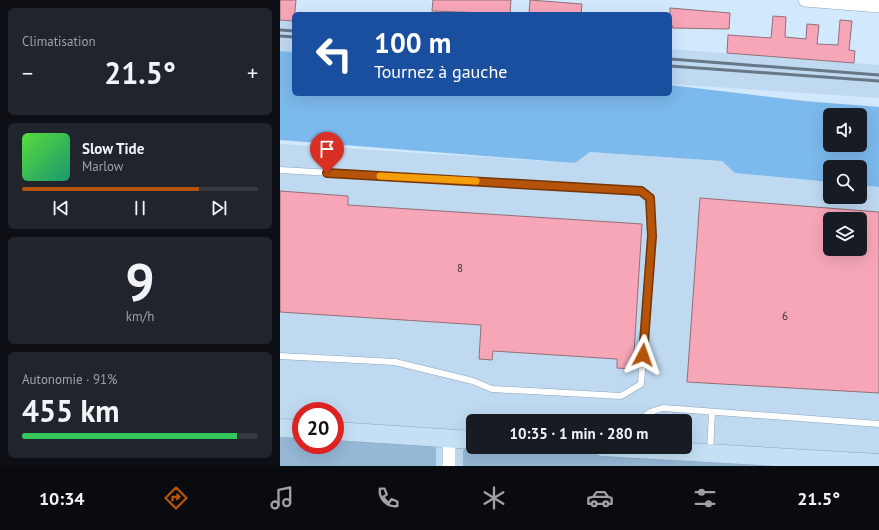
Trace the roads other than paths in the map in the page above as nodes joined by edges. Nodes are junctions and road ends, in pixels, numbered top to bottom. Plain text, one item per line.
1 (805, 0) edge
2 (879, 6) edge
3 (280, 170) edge
4 (280, 356) edge
5 (712, 412) junction
6 (648, 414) edge
7 (879, 424) edge
8 (280, 428) edge
9 (292, 429) edge
10 (344, 432) edge
11 (449, 438) junction
12 (466, 439) edge
13 (692, 452) edge
14 (710, 453) junction
15 (879, 463) edge
16 (449, 466) edge

1 - 2 street
3 - 4 lane
5 - 6 lane
5 - 7 lane
5 - 14 lane
8 - 9 street
10 - 11 street
11 - 12 street
11 - 16 street
13 - 14 street
14 - 15 street

